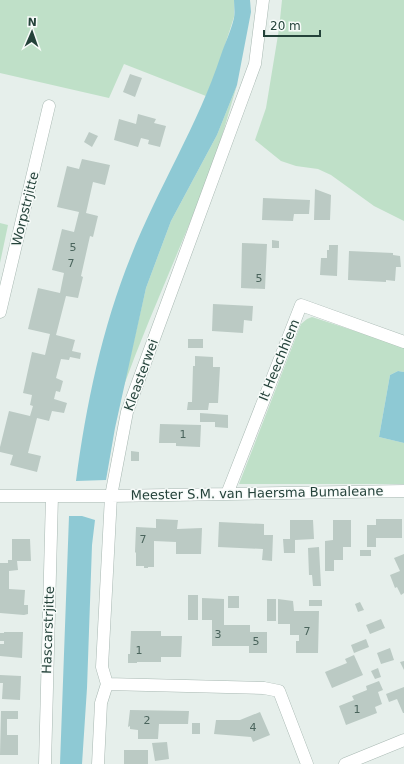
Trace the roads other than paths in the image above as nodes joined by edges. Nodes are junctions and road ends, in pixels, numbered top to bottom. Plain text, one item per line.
1 (262, 0) edge
2 (49, 106) dead end
3 (0, 312) edge
4 (404, 342) edge
5 (404, 491) edge
6 (227, 494) junction
7 (0, 496) edge
8 (52, 496) junction
9 (110, 496) junction
10 (107, 684) junction
11 (404, 740) edge
12 (45, 764) edge
13 (98, 764) edge
14 (307, 764) edge
15 (345, 764) edge

1 - 9 street, Kleasterwei
2 - 3 street, Worpstrjitte
4 - 6 street, It Heechhiem
5 - 6 street, Meester S.M. van Haersma Bumaleane
6 - 9 street, Meester S.M. van Haersma Bumaleane
7 - 8 street
8 - 9 street
8 - 12 street, Hascarstrjitte
9 - 10 street, Kleasterwei
10 - 13 street
10 - 14 street
11 - 15 street

